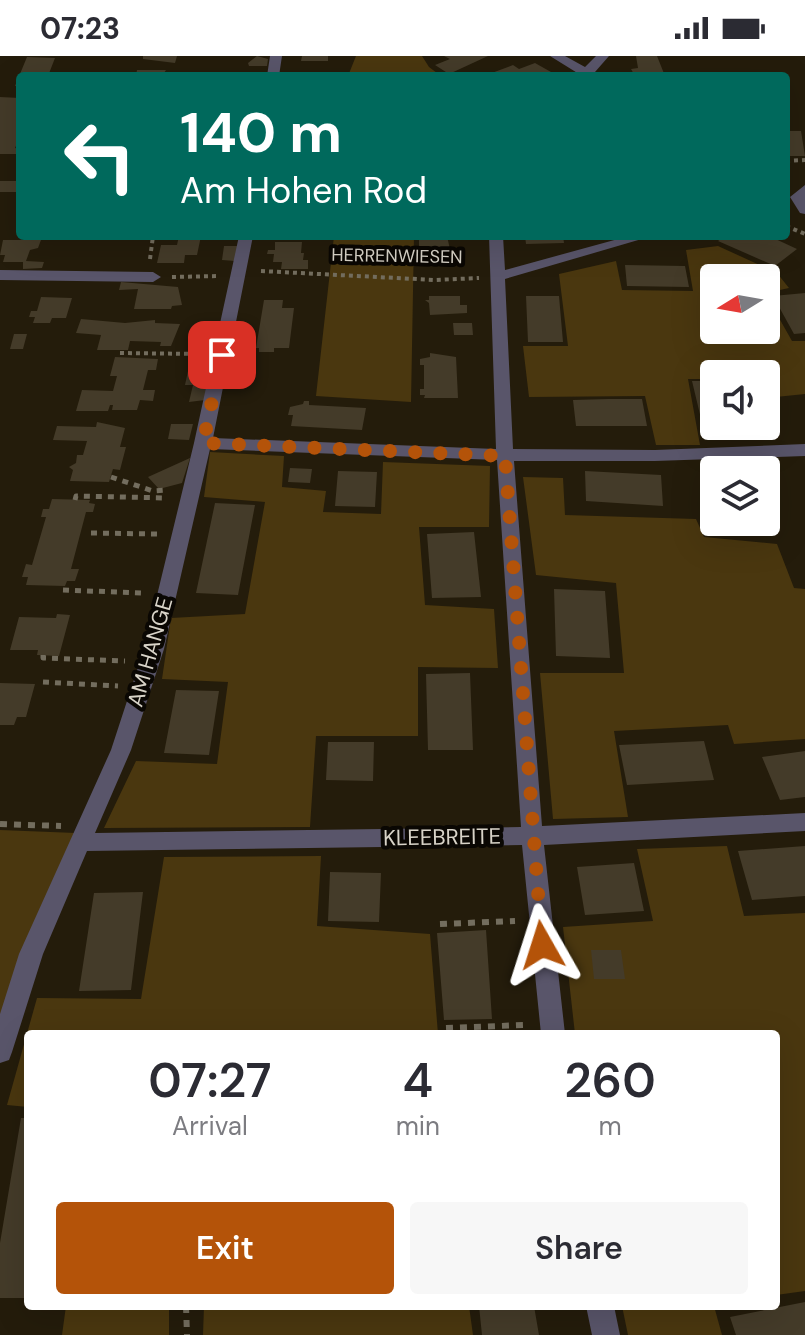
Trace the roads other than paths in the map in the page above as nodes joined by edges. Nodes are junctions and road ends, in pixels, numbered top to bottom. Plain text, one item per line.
1 (556, 56) edge
2 (603, 56) edge
3 (583, 72) edge
4 (590, 72) edge
5 (245, 240) edge
6 (496, 240) edge
7 (630, 240) edge
8 (0, 275) edge
9 (500, 276) junction
10 (153, 277) dead end
11 (203, 443) junction
12 (805, 450) edge
13 (505, 456) junction
14 (805, 822) edge
15 (82, 835) junction
16 (532, 836) junction
17 (552, 1029) edge
18 (0, 1052) edge
19 (601, 1310) edge
20 (606, 1335) edge

1 - 3 street
2 - 4 street
5 - 11 street, AM HANGE
6 - 9 street
7 - 9 street
8 - 10 street
9 - 13 street
11 - 13 street
11 - 15 street, AM HANGE
12 - 13 street
13 - 16 street
14 - 16 street, KLEEBREITE
15 - 16 street, KLEEBREITE
15 - 18 street, AM HANGE
16 - 17 street
19 - 20 street

